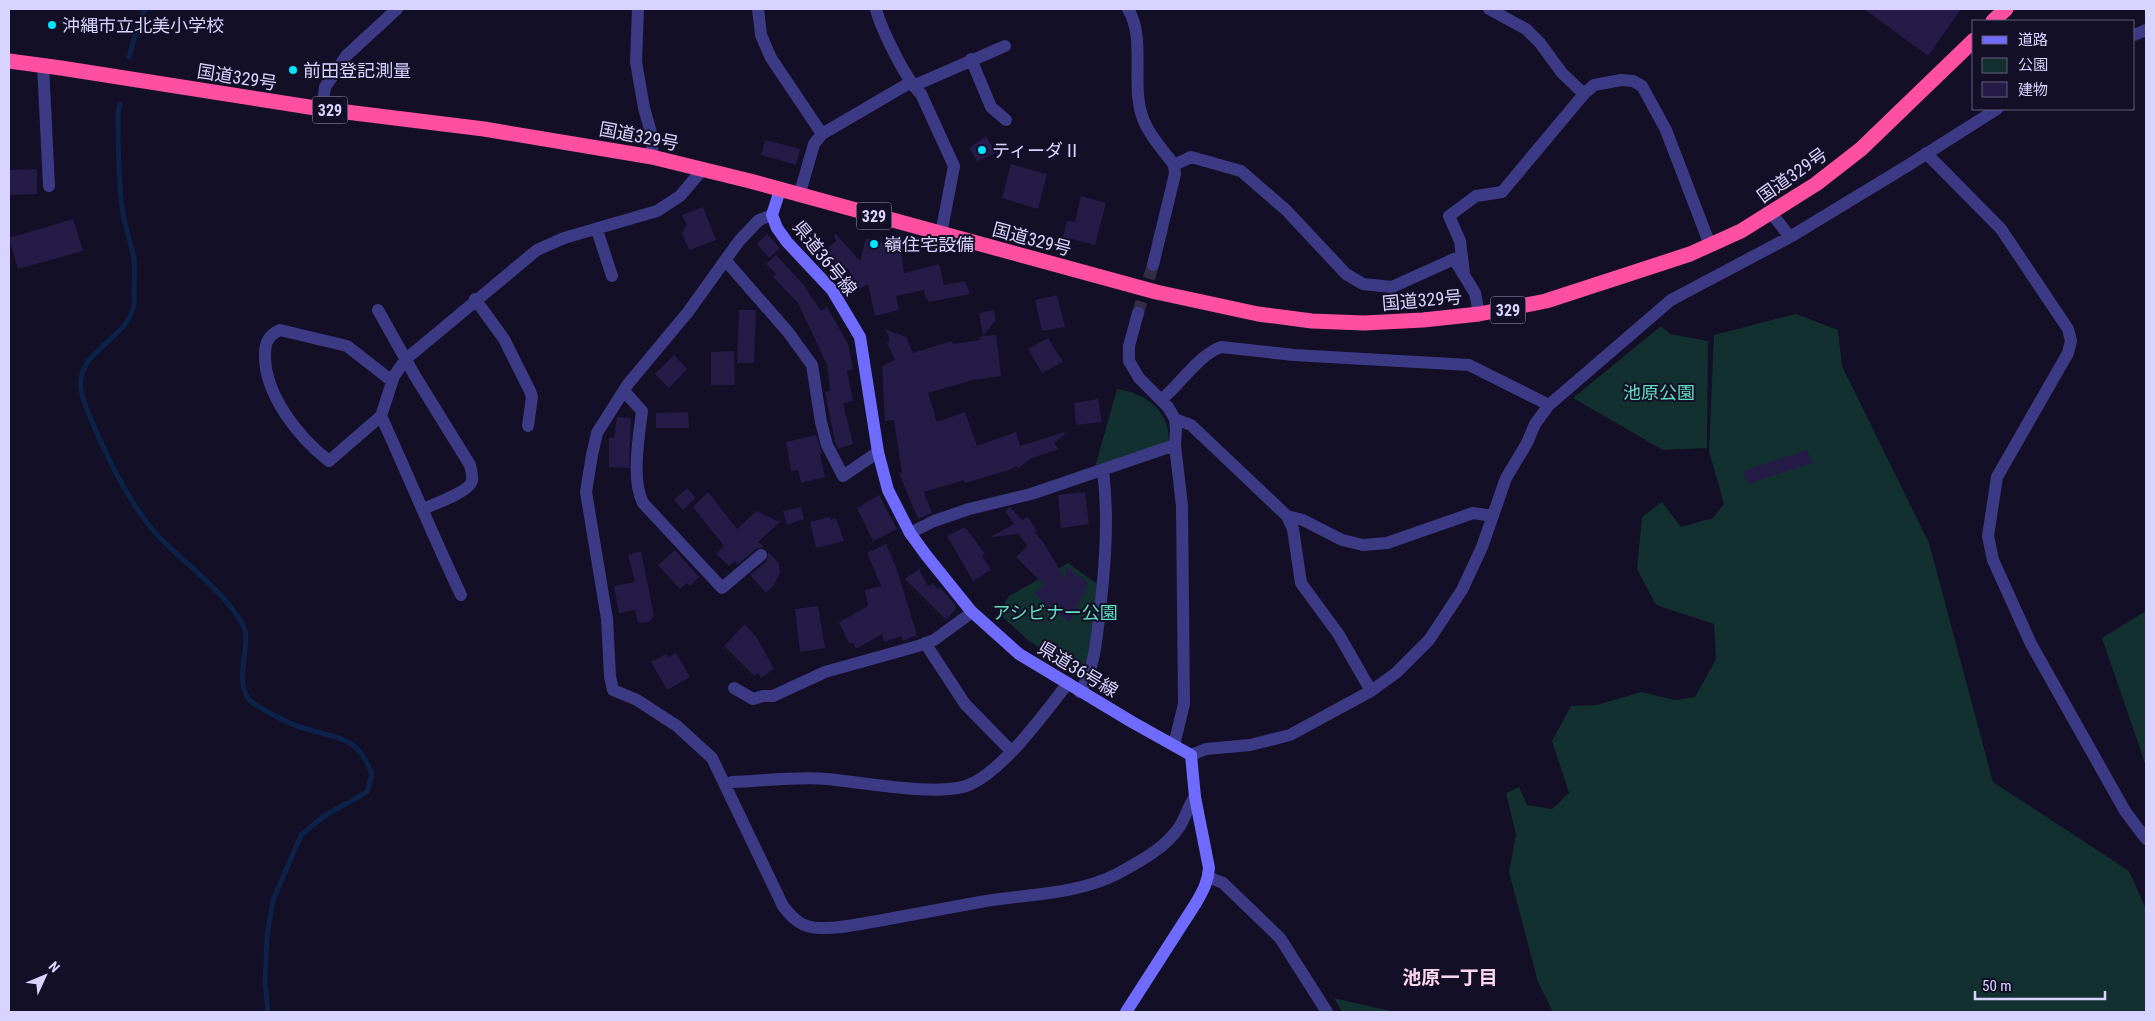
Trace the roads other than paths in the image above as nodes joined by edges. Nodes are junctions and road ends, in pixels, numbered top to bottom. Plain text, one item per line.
1 (397, 9) edge
2 (638, 9) edge
3 (758, 9) edge
4 (876, 9) edge
5 (1128, 9) edge
6 (1489, 9) edge
7 (2006, 9) edge
8 (1994, 20) edge
9 (1972, 42) edge
10 (1005, 46) dead end
11 (971, 59) junction
12 (9, 61) edge
13 (43, 66) junction
14 (912, 84) junction
15 (1584, 94) junction
16 (322, 109) junction
17 (1995, 110) edge
18 (1006, 120) dead end
19 (822, 134) junction
20 (1926, 153) junction
21 (652, 157) junction
22 (1174, 166) junction
23 (703, 169) junction
24 (49, 186) dead end
25 (780, 190) junction
26 (798, 196) junction
27 (1772, 214) junction
28 (772, 215) junction
29 (597, 230) junction
30 (941, 234) junction
31 (1790, 237) junction
32 (1710, 245) junction
33 (726, 261) junction
34 (1153, 264) tunnel mouth
35 (1464, 273) junction
36 (612, 276) dead end
37 (475, 300) junction
38 (378, 310) dead end
39 (1138, 313) tunnel mouth
40 (1479, 314) junction
41 (406, 359) junction
42 (392, 381) junction
43 (624, 390) junction
44 (1161, 400) junction
45 (1548, 405) junction
46 (381, 416) junction
47 (1175, 419) junction
48 (528, 426) dead end
49 (1175, 445) junction
50 (878, 452) junction
51 (1103, 470) junction
52 (423, 509) junction
53 (1287, 516) junction
54 (1493, 516) junction
55 (910, 533) junction
56 (762, 555) dead end
57 (461, 595) dead end
58 (971, 610) junction
59 (924, 643) junction
60 (1068, 684) junction
61 (734, 688) dead end
62 (1371, 691) junction
63 (1080, 692) junction
64 (1174, 744) junction
65 (1011, 751) junction
66 (1191, 755) junction
67 (726, 785) junction
68 (1195, 796) junction
69 (2146, 839) edge
70 (1208, 877) junction
71 (1126, 1012) edge
72 (1327, 1012) edge

1 - 16 street
2 - 21 street
3 - 19 street
4 - 14 street
5 - 22 street
6 - 15 street
7 - 8 highway
9 - 27 highway, 国道329号 / 329
10 - 11 street
11 - 14 street
11 - 18 street
12 - 13 highway, 国道329号 / 329
13 - 16 highway, 国道329号 / 329
13 - 24 street
14 - 19 street
14 - 30 street
15 - 32 street
15 - 35 street
16 - 21 highway, 国道329号 / 329
17 - 20 street
19 - 26 street
20 - 31 street
20 - 69 street
21 - 23 highway, 国道329号 / 329
22 - 34 street
22 - 35 street
23 - 25 highway, 国道329号 / 329
23 - 29 street
25 - 26 highway, 国道329号 / 329
25 - 28 main road, 県道36号線
26 - 30 highway, 国道329号 / 329
27 - 31 street
27 - 32 highway, 国道329号 / 329
28 - 33 street
28 - 50 main road, 県道36号線
29 - 36 street
29 - 37 street
30 - 40 highway, 国道329号 / 329
31 - 45 street
32 - 40 highway, 国道329号 / 329
33 - 43 street
33 - 50 street
35 - 40 street
37 - 41 street
37 - 48 street
38 - 41 street
39 - 44 street
41 - 42 street
41 - 52 street
42 - 46 street
42 - 46 street
43 - 56 street
43 - 67 street
44 - 45 street
44 - 47 street
45 - 54 street
46 - 52 street
47 - 49 street
47 - 53 street
49 - 51 street
49 - 64 street
50 - 55 main road, 県道36号線
51 - 55 street
51 - 63 street
52 - 57 street
53 - 54 street
53 - 62 street
54 - 62 street
55 - 58 main road, 県道36号線
58 - 59 street
58 - 60 main road, 県道36号線
59 - 61 street
59 - 65 street
60 - 63 main road, 県道36号線
60 - 65 street
62 - 66 street
63 - 64 main road, 県道36号線
64 - 66 main road, 県道36号線
65 - 67 street
66 - 68 main road
67 - 68 street
68 - 70 main road
70 - 71 main road
70 - 72 street

